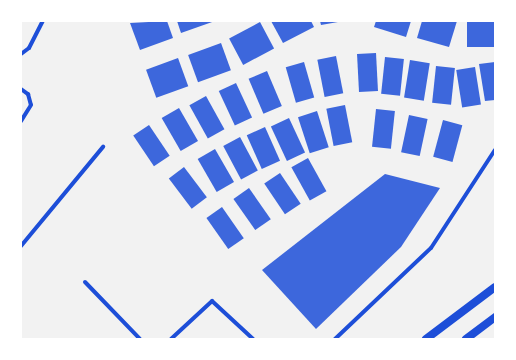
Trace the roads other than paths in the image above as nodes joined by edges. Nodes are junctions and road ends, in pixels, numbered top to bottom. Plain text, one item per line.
1 (43, 21) edge
2 (21, 54) edge
3 (21, 89) edge
4 (21, 121) edge
5 (103, 147) dead end
6 (495, 150) edge
7 (21, 246) edge
8 (85, 282) dead end
9 (495, 288) edge
10 (495, 317) edge
11 (140, 339) edge
12 (171, 339) edge
13 (253, 339) edge
14 (335, 339) edge
15 (426, 339) edge
16 (466, 339) edge

1 - 2 street
3 - 4 street
5 - 7 street
6 - 14 street
8 - 11 street
9 - 15 main road
10 - 16 main road
12 - 13 street

